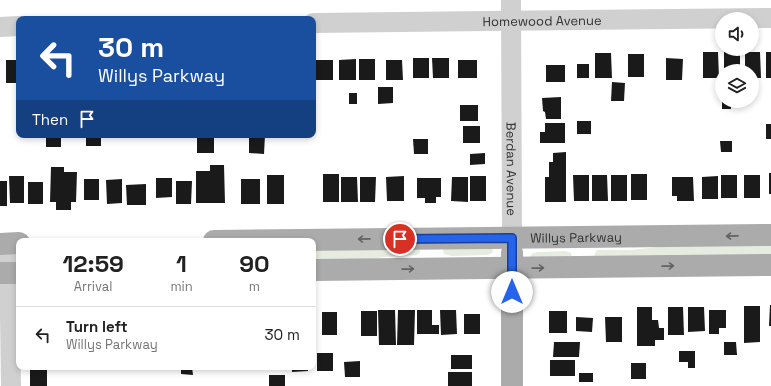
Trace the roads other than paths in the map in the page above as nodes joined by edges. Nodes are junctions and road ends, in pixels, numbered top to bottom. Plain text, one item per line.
1 (511, 0) edge
2 (771, 18) edge
3 (511, 21) junction
4 (316, 23) edge
5 (16, 26) edge
6 (0, 27) edge
7 (771, 235) edge
8 (580, 237) junction
9 (431, 238) junction
10 (512, 238) junction
11 (316, 240) edge
12 (9, 243) edge
13 (771, 265) edge
14 (580, 267) junction
15 (512, 268) junction
16 (431, 269) junction
17 (316, 270) edge
18 (9, 273) edge
19 (11, 386) edge
20 (512, 386) edge

1 - 3 street, Berdan Avenue
2 - 3 street, Homewood Avenue
3 - 4 street, Homewood Avenue
3 - 10 street, Berdan Avenue
5 - 6 street
7 -> 8 main road, Willys Parkway
8 - 10 main road, Willys Parkway
8 - 14 main road
9 - 10 main road, Willys Parkway
9 -> 11 main road, Willys Parkway
9 - 16 main road
10 - 15 main road, Berdan Avenue
12 - 18 street
14 -> 13 main road
15 -> 14 main road
15 - 16 main road
15 - 20 main road, Berdan Avenue
17 -> 16 main road
18 - 19 street

